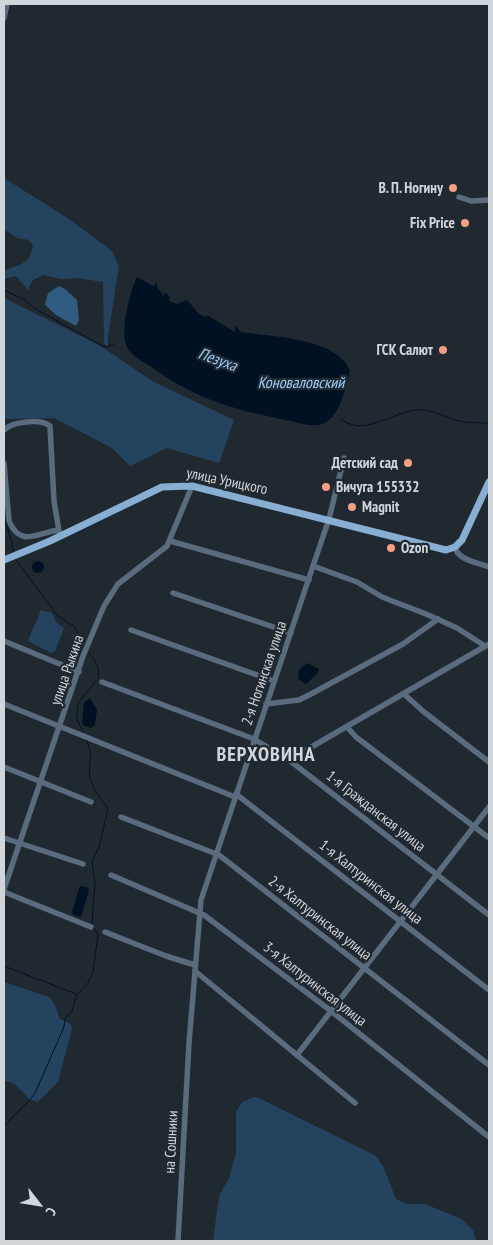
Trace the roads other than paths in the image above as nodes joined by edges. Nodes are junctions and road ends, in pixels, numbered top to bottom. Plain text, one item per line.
1 (7, 4) edge
2 (4, 18) edge
3 (459, 197) dead end
4 (489, 200) edge
5 (4, 430) edge
6 (344, 458) dead end
7 (4, 463) edge
8 (489, 482) edge
9 (192, 486) junction
10 (328, 518) junction
11 (59, 533) junction
12 (170, 541) junction
13 (455, 547) junction
14 (4, 560) edge
15 (313, 566) junction
16 (489, 567) edge
17 (309, 580) junction
18 (173, 593) dead end
19 (438, 619) junction
20 (131, 630) dead end
21 (291, 633) junction
22 (4, 641) edge
23 (487, 645) edge
24 (79, 672) junction
25 (274, 681) junction
26 (102, 682) dead end
27 (404, 694) junction
28 (4, 704) edge
29 (266, 704) junction
30 (60, 727) junction
31 (346, 727) junction
32 (254, 738) junction
33 (289, 760) junction
34 (489, 762) edge
35 (4, 767) edge
36 (42, 782) junction
37 (236, 795) junction
38 (91, 802) dead end
39 (489, 808) edge
40 (121, 817) dead end
41 (474, 826) junction
42 (4, 838) edge
43 (489, 838) edge
44 (19, 842) junction
45 (216, 853) junction
46 (83, 864) dead end
47 (110, 875) dead end
48 (438, 875) junction
49 (4, 890) edge
50 (199, 912) junction
51 (489, 915) edge
52 (401, 922) junction
53 (90, 927) dead end
54 (106, 932) dead end
55 (195, 968) junction
56 (365, 969) junction
57 (489, 990) edge
58 (331, 1011) junction
59 (188, 1043) joint
60 (297, 1055) junction
61 (489, 1065) edge
62 (355, 1103) dead end
63 (489, 1137) edge
64 (178, 1241) edge

1 - 2 street
3 - 4 street
5 - 11 street
6 - 10 street, 2-я Ногинская улица
7 - 11 street
8 - 13 main road
9 - 10 main road, улица Урицкого
9 - 11 main road, улица Урицкого
9 - 12 street, улица Рыкина
10 - 13 main road, улица Урицкого
10 - 15 street, 2-я Ногинская улица
11 - 14 main road, улица Урицкого
12 - 17 street
12 - 24 street, улица Рыкина
13 - 16 street
15 - 17 street, 2-я Ногинская улица
15 - 19 street
17 - 21 street, 2-я Ногинская улица
18 - 21 street
19 - 23 street
19 - 29 street
20 - 25 street
21 - 25 street, 2-я Ногинская улица
22 - 24 street
23 - 27 street
24 - 30 street, улица Рыкина
25 - 29 street, 2-я Ногинская улица
26 - 32 street, 1-я Гражданская улица
27 - 31 street
27 - 34 street
28 - 30 street, 1-я Халтуринская улица
29 - 32 street, 2-я Ногинская улица
30 - 36 street, улица Рыкина
30 - 37 street, 1-я Халтуринская улица
31 - 33 street
31 - 41 street
32 - 33 street, 1-я Гражданская улица
32 - 37 street, 2-я Ногинская улица
33 - 48 street, 1-я Гражданская улица
35 - 36 street
36 - 38 street
36 - 44 street, улица Рыкина
37 - 45 street, 2-я Ногинская улица
37 - 52 street, 1-я Халтуринская улица
39 - 41 street
40 - 45 street, 2-я Халтуринская улица
41 - 43 street
41 - 48 street
42 - 44 street
44 - 46 street
44 - 49 street, улица Рыкина
45 - 50 street, 2-я Ногинская улица
45 - 56 street, 2-я Халтуринская улица
47 - 50 street, 3-я Халтуринская улица
48 - 51 street, 1-я Гражданская улица
48 - 52 street
49 - 53 street
50 - 55 street, 2-я Ногинская улица
50 - 58 street, 3-я Халтуринская улица
52 - 56 street
52 - 57 street, 1-я Халтуринская улица
54 - 55 street
55 - 59 street, 2-я Ногинская улица
55 - 60 street
56 - 58 street
56 - 61 street, 2-я Халтуринская улица
58 - 60 street
58 - 63 street, 3-я Халтуринская улица
59 - 64 street, на Сошники
60 - 62 street

